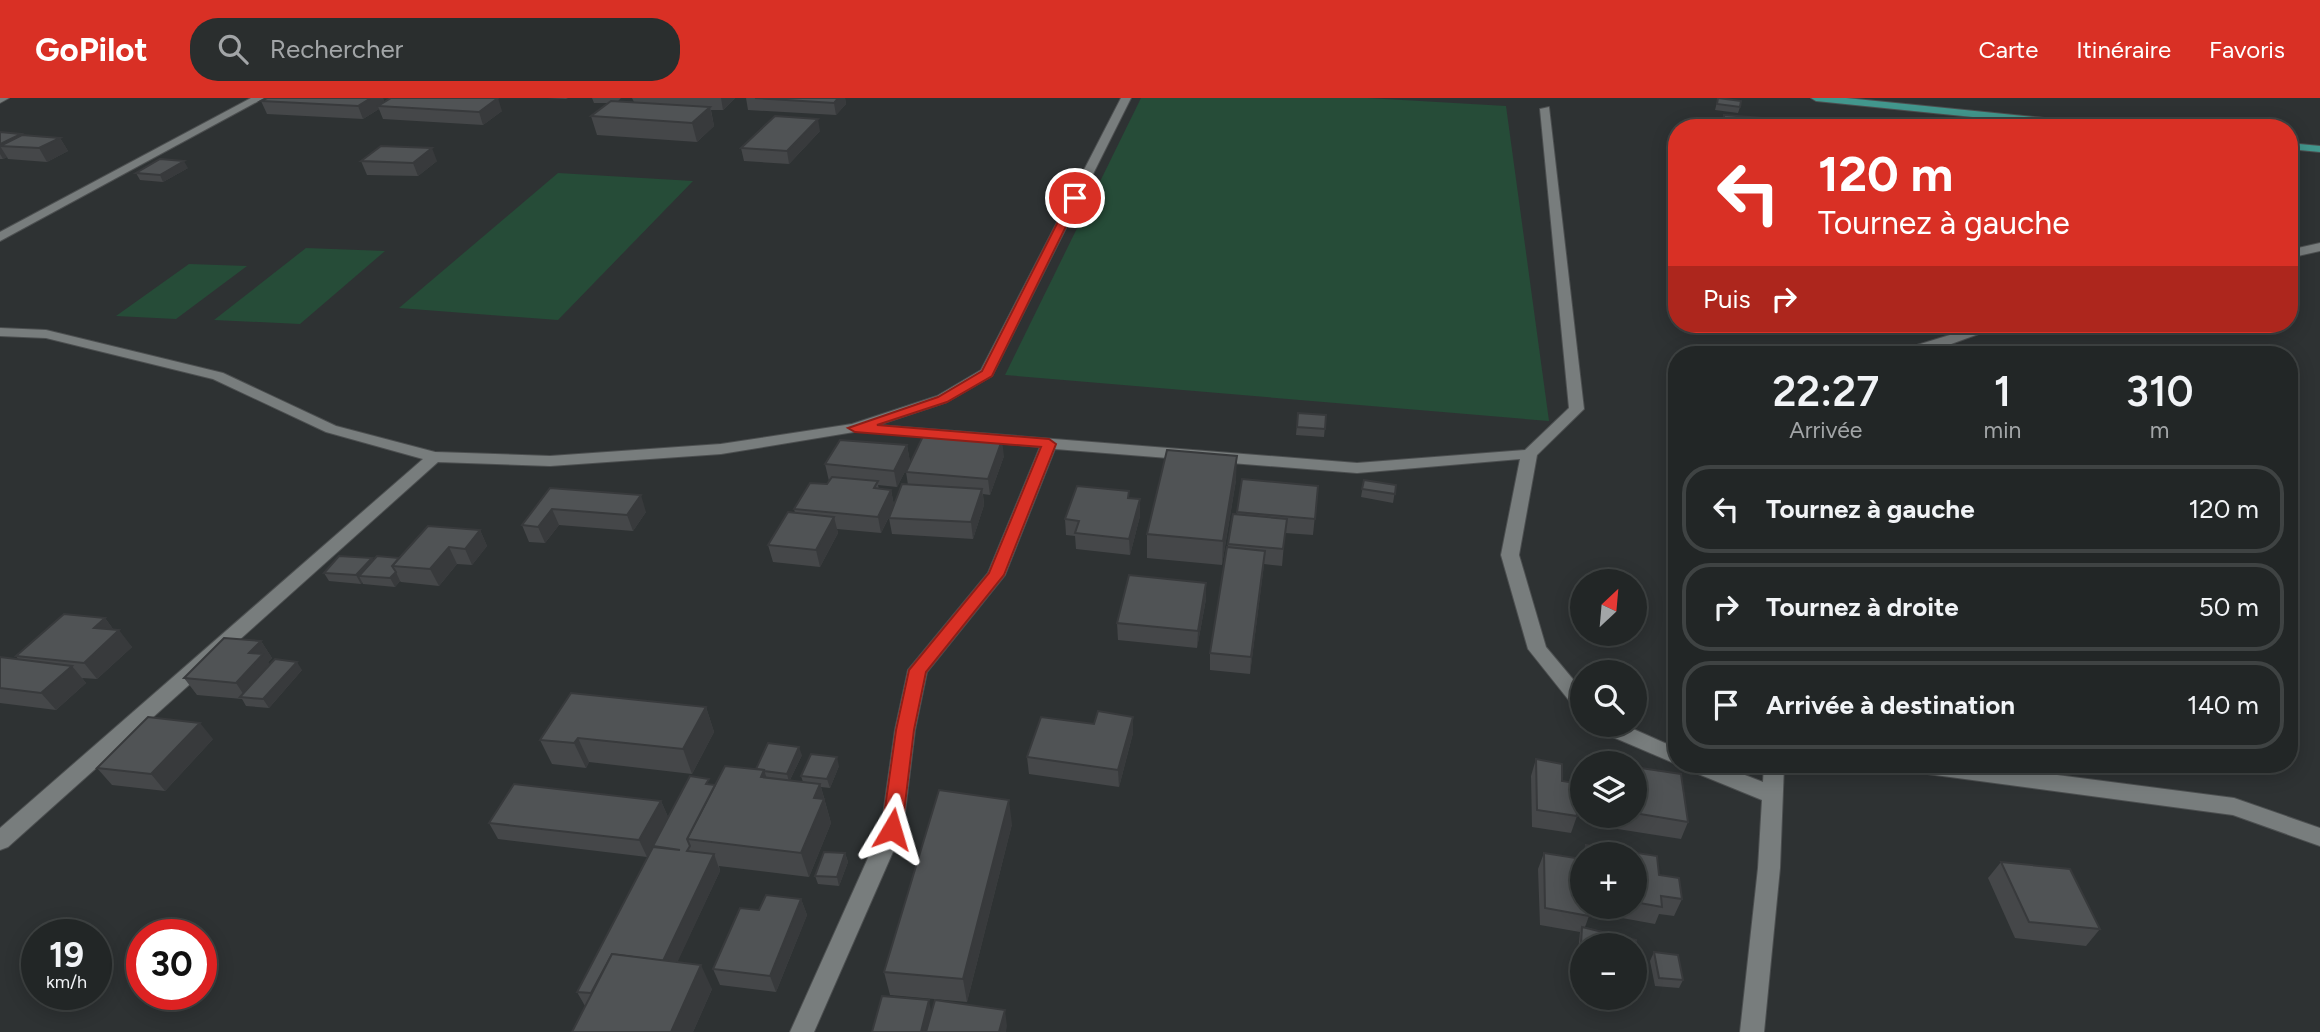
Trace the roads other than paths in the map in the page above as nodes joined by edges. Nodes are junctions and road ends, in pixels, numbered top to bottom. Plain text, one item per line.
1 (259, 98) edge
2 (1126, 98) edge
3 (1816, 98) edge
4 (1545, 109) dead end
5 (2024, 119) edge
6 (2298, 147) edge
7 (2320, 149) edge
8 (0, 237) edge
9 (2320, 247) edge
10 (2298, 252) edge
11 (0, 332) edge
12 (1970, 333) edge
13 (1928, 346) edge
14 (855, 428) junction
15 (1049, 444) junction
16 (1530, 454) junction
17 (434, 457) junction
18 (1570, 688) edge
19 (1631, 737) edge
20 (1668, 753) edge
21 (1718, 773) edge
22 (1774, 773) edge
23 (1980, 773) edge
24 (1774, 796) junction
25 (2320, 836) edge
26 (0, 841) edge
27 (802, 1032) edge
28 (1752, 1032) edge

1 - 8 street
2 - 14 street
3 - 5 main road
4 - 16 street
6 - 7 main road
9 - 10 street
11 - 17 street
12 - 13 street
14 - 15 street
14 - 17 street
15 - 16 street
15 - 27 street
16 - 18 street
17 - 26 street
19 - 20 street
21 - 24 street
22 - 24 street
23 - 25 street
24 - 28 street

